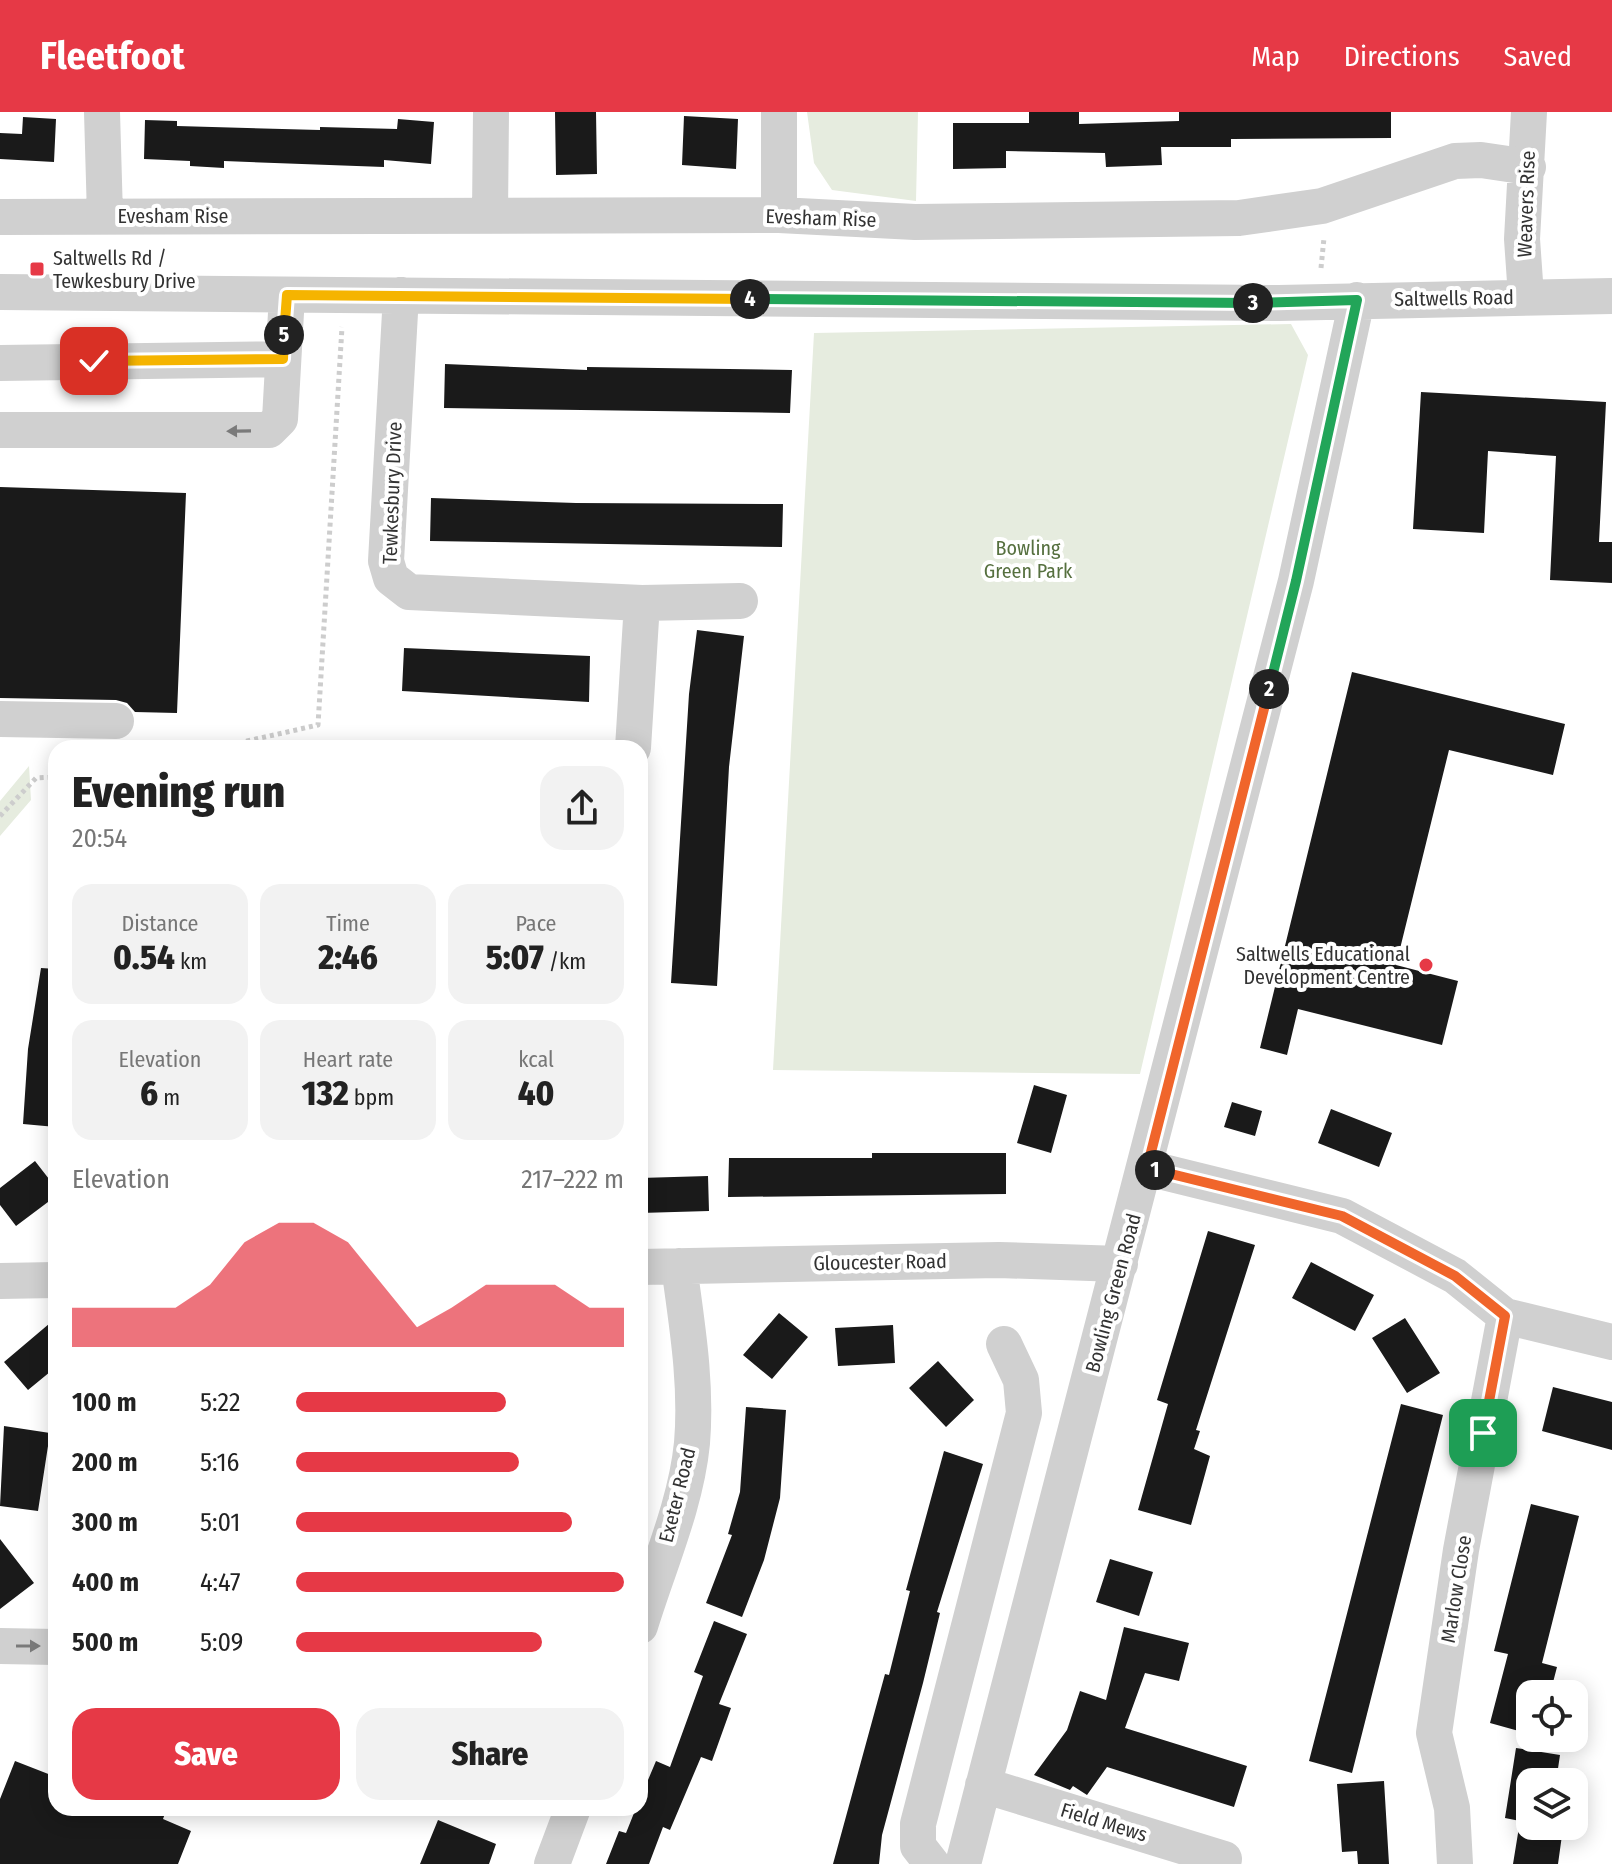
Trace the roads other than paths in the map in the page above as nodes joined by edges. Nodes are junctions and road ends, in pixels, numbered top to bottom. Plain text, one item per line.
1 (102, 112) edge
2 (491, 112) edge
3 (779, 112) edge
4 (1529, 112) edge
5 (1528, 167) junction
6 (490, 214) junction
7 (779, 215) junction
8 (105, 216) junction
9 (0, 217) edge
10 (0, 292) edge
11 (287, 295) junction
12 (401, 295) junction
13 (1526, 296) junction
14 (1612, 296) edge
15 (1357, 300) junction
16 (283, 359) junction
17 (0, 363) edge
18 (0, 430) edge
19 (740, 601) dead end
20 (642, 603) junction
21 (0, 719) edge
22 (116, 721) dead end
23 (633, 740) edge
24 (1147, 1168) junction
25 (1120, 1264) junction
26 (679, 1266) junction
27 (648, 1267) edge
28 (48, 1280) edge
29 (0, 1281) edge
30 (1505, 1316) junction
31 (1612, 1342) edge
32 (1004, 1344) dead end
33 (648, 1600) edge
34 (0, 1646) edge
35 (48, 1647) edge
36 (983, 1785) junction
37 (570, 1816) edge
38 (1224, 1859) dead end
39 (552, 1864) edge
40 (932, 1864) edge
41 (963, 1864) edge
42 (1455, 1864) edge

1 - 8 street
2 - 6 street
3 - 7 street
4 - 5 street, Weavers Rise
5 - 7 street, Evesham Rise
5 - 13 street, Weavers Rise
6 - 7 street, Evesham Rise
6 - 8 street, Evesham Rise
8 - 9 street, Evesham Rise
10 - 11 street, Saltwells Road
11 - 12 street, Saltwells Road
11 - 16 street
12 - 15 street, Saltwells Road
12 - 20 street, Tewkesbury Drive
13 - 14 street, Saltwells Road
13 - 15 street, Saltwells Road
15 - 24 street, Bowling Green Road
16 - 17 street
16 -> 18 street
19 - 20 street, Tewkesbury Drive
20 - 23 street
21 - 22 street
24 - 25 street, Bowling Green Road
24 - 30 street
25 - 26 street, Gloucester Road
25 - 36 street, Bowling Green Road
26 - 27 street, Gloucester Road
26 - 33 street, Exeter Road
28 - 29 street
30 - 31 street
30 - 42 street, Marlow Close
32 - 40 street
34 -> 35 street
36 - 38 street, Field Mews
36 - 41 street, Bowling Green Road
37 - 39 street

